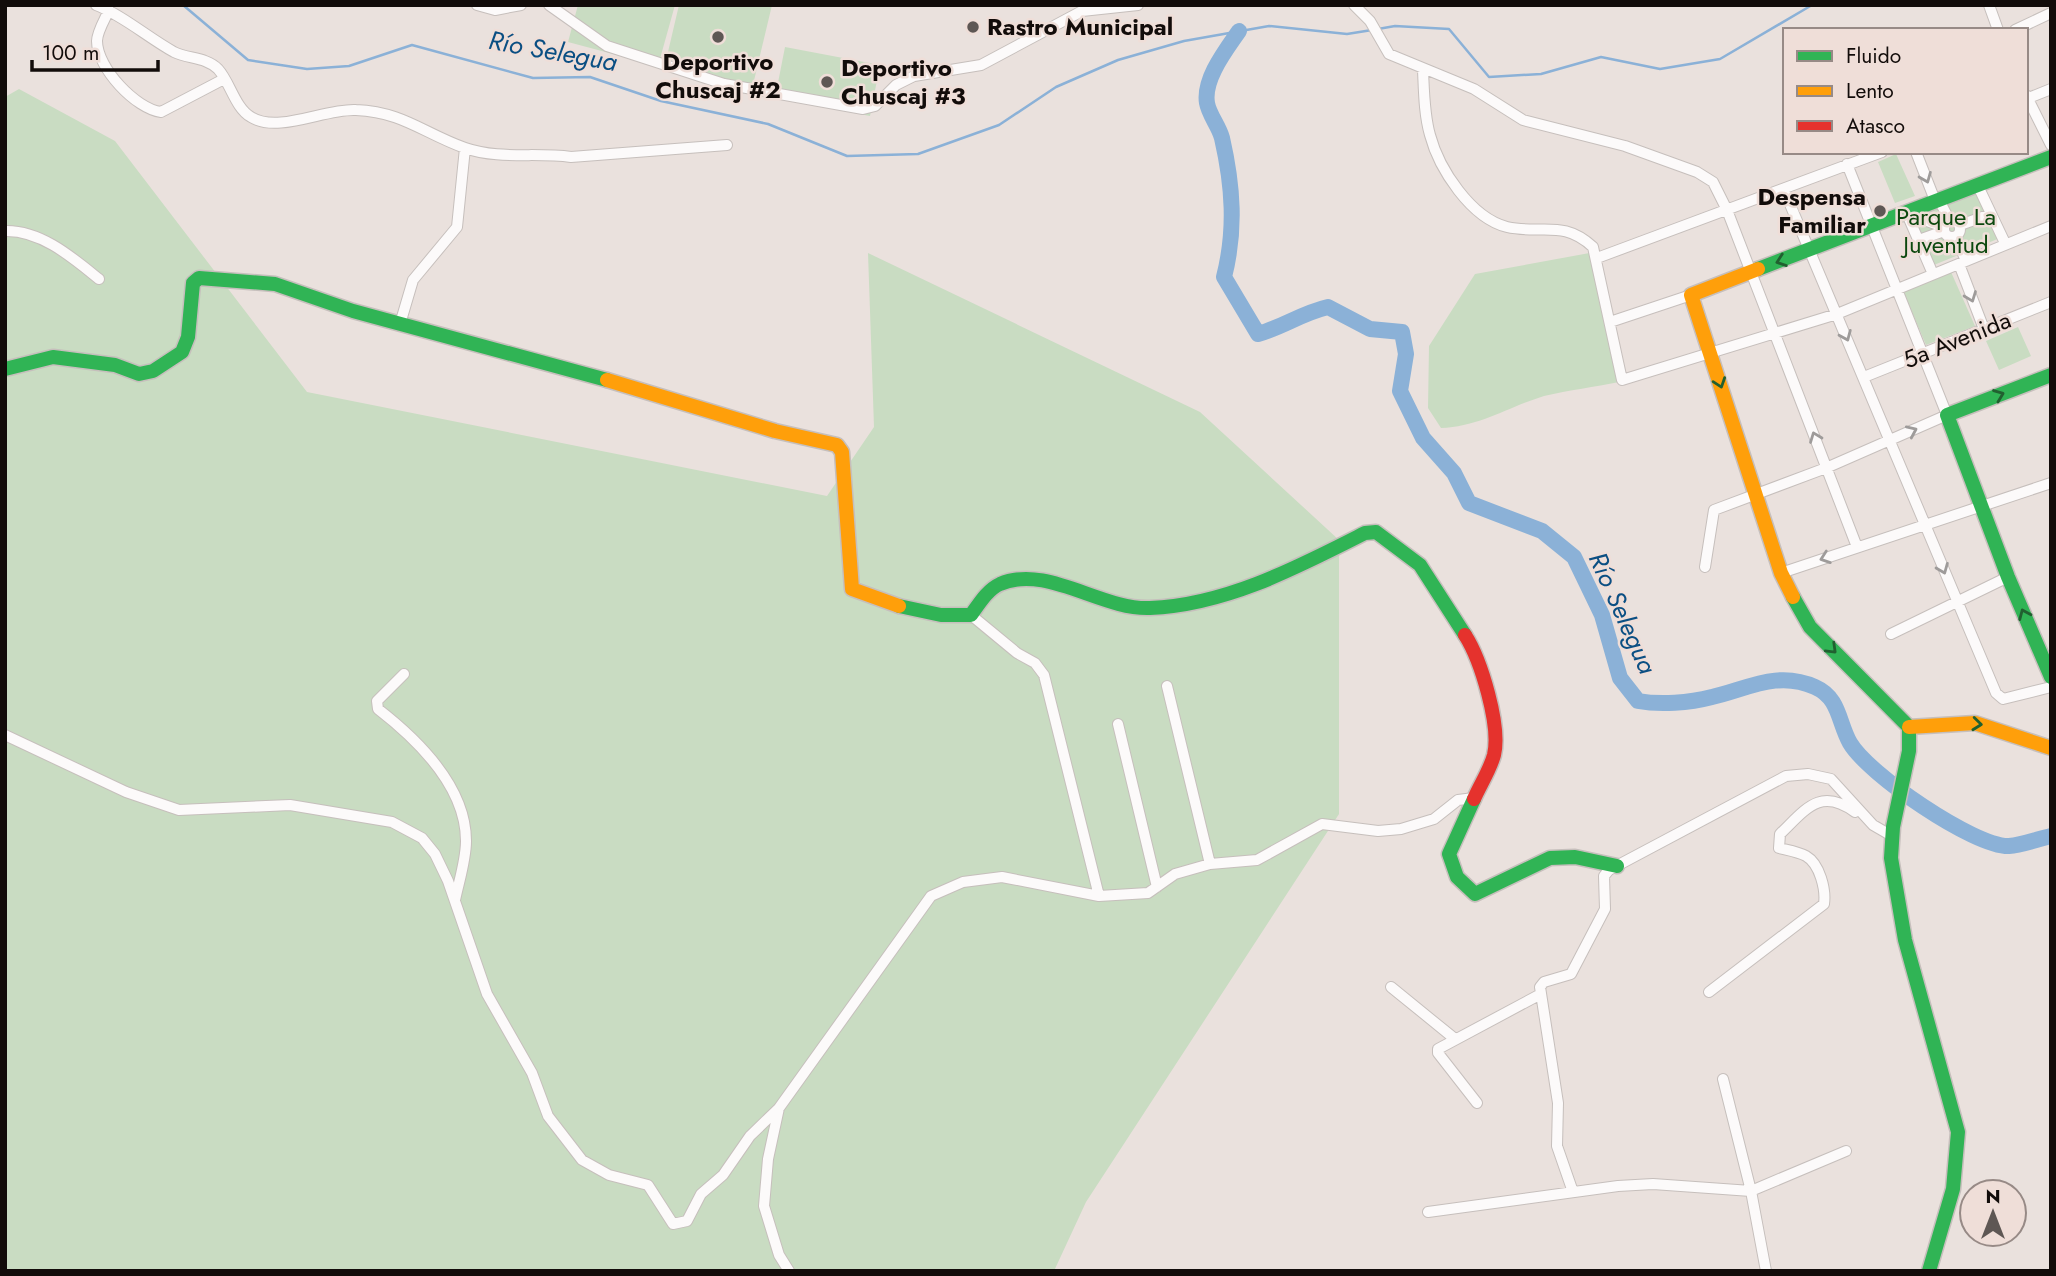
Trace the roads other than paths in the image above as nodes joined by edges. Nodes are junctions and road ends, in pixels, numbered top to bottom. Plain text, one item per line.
1 (96, 5) edge
2 (477, 5) edge
3 (521, 5) edge
4 (550, 5) edge
5 (1138, 5) edge
6 (1354, 5) edge
7 (1989, 5) edge
8 (108, 10) junction
9 (2051, 13) edge
10 (1997, 28) edge
11 (2019, 28) edge
12 (1423, 70) junction
13 (224, 79) junction
14 (2051, 89) edge
15 (2028, 97) edge
16 (2028, 99) edge
17 (727, 145) dead end
18 (2051, 145) edge
19 (465, 148) junction
20 (1876, 154) edge
21 (1917, 154) edge
22 (2051, 157) edge
23 (1847, 164) junction
24 (1978, 186) junction
25 (1784, 190) junction
26 (1938, 202) junction
27 (1727, 210) junction
28 (1907, 214) junction
29 (1991, 214) junction
30 (1949, 226) junction
31 (2051, 226) edge
32 (1872, 228) junction
33 (5, 231) edge
34 (1919, 240) junction
35 (2006, 243) junction
36 (1811, 251) junction
37 (1597, 258) junction
38 (1963, 262) junction
39 (1751, 272) junction
40 (1933, 274) junction
41 (99, 279) dead end
42 (1896, 290) junction
43 (1690, 295) junction
44 (2050, 305) edge
45 (1837, 314) junction
46 (1610, 322) junction
47 (400, 324) junction
48 (1984, 330) junction
49 (1776, 334) junction
50 (1921, 354) junction
51 (1711, 355) junction
52 (5, 369) edge
53 (2051, 375) edge
54 (1864, 377) junction
55 (1947, 415) junction
56 (1889, 441) junction
57 (1826, 468) junction
58 (2051, 483) edge
59 (1758, 493) junction
60 (1983, 507) junction
61 (1925, 526) junction
62 (1857, 547) junction
63 (1705, 567) dead end
64 (1782, 573) junction
65 (2008, 577) junction
66 (1956, 602) junction
67 (971, 615) junction
68 (1891, 634) dead end
69 (404, 674) dead end
70 (2051, 677) edge
71 (1167, 686) dead end
72 (2051, 687) edge
73 (1118, 724) dead end
74 (1909, 727) junction
75 (5, 735) edge
76 (2051, 748) edge
77 (1474, 798) junction
78 (1872, 825) junction
79 (1893, 831) junction
80 (1210, 864) junction
81 (1616, 866) junction
82 (1157, 887) junction
83 (1099, 896) junction
84 (454, 903) junction
85 (1391, 987) dead end
86 (1710, 992) dead end
87 (1539, 995) junction
88 (1455, 1039) junction
89 (1723, 1079) dead end
90 (1477, 1103) dead end
91 (779, 1108) junction
92 (1846, 1151) dead end
93 (1751, 1191) junction
94 (1573, 1192) junction
95 (1427, 1212) dead end
96 (789, 1271) edge
97 (1766, 1271) edge
98 (1929, 1271) edge

1 - 8 street
2 - 3 street
4 - 5 street
6 - 12 street
7 - 10 street
8 - 13 street
8 - 13 street
9 - 11 street
12 - 27 street
12 - 37 street
13 - 19 street
14 - 15 street
16 - 18 street
17 - 19 street
19 - 47 street
20 - 23 street
21 -> 26 street
22 - 24 street
23 - 25 street
23 - 32 street
24 - 26 street
24 - 29 street
25 - 27 street
25 - 36 street
26 - 28 street
26 - 30 street
27 - 37 street
27 - 39 street
28 - 30 street
28 - 32 street
28 - 34 street
29 - 30 street
29 - 35 street
30 - 34 street
30 - 38 street
31 - 35 street
32 - 36 street
32 - 42 street
33 - 41 street
34 - 40 street
35 - 38 street
36 -> 39 street
36 - 45 street
37 - 46 street
38 - 40 street
38 -> 48 street
39 - 43 street
39 - 49 street
40 - 42 street
42 - 45 street
42 - 50 street
43 - 46 street
43 - 51 street
44 - 48 street, 5a Avenida
45 - 49 street
45 -> 54 street
46 - 51 street
47 - 52 street
47 - 67 street
48 - 50 street, 5a Avenida
49 - 51 street
57 -> 49 street
50 - 54 street, 5a Avenida
50 - 55 street
51 -> 59 street
55 -> 53 street
54 - 56 street
56 -> 55 street
55 - 60 street
56 - 57 street
56 - 61 street
57 - 59 street
57 - 62 street
58 - 60 street
59 - 63 street
59 - 64 street
60 - 61 street
60 - 65 street
61 - 62 street
61 -> 66 street
62 -> 64 street
64 -> 74 street
65 - 66 street
70 -> 65 street
66 - 68 street
66 - 72 street
67 - 77 street
67 - 83 street
69 - 84 street
71 - 80 street
73 - 82 street
74 -> 76 street
74 - 79 street
75 - 84 street
77 - 80 street
77 - 81 street
78 - 79 street
78 - 81 street
78 - 86 street
79 - 98 street
80 - 82 street
81 - 87 street
82 - 83 street
83 - 91 street
84 - 91 street
85 - 88 street
87 - 88 street
87 - 94 street
88 - 90 street
89 - 93 street
91 - 96 street
92 - 93 street
93 - 94 street
93 - 97 street
94 - 95 street

